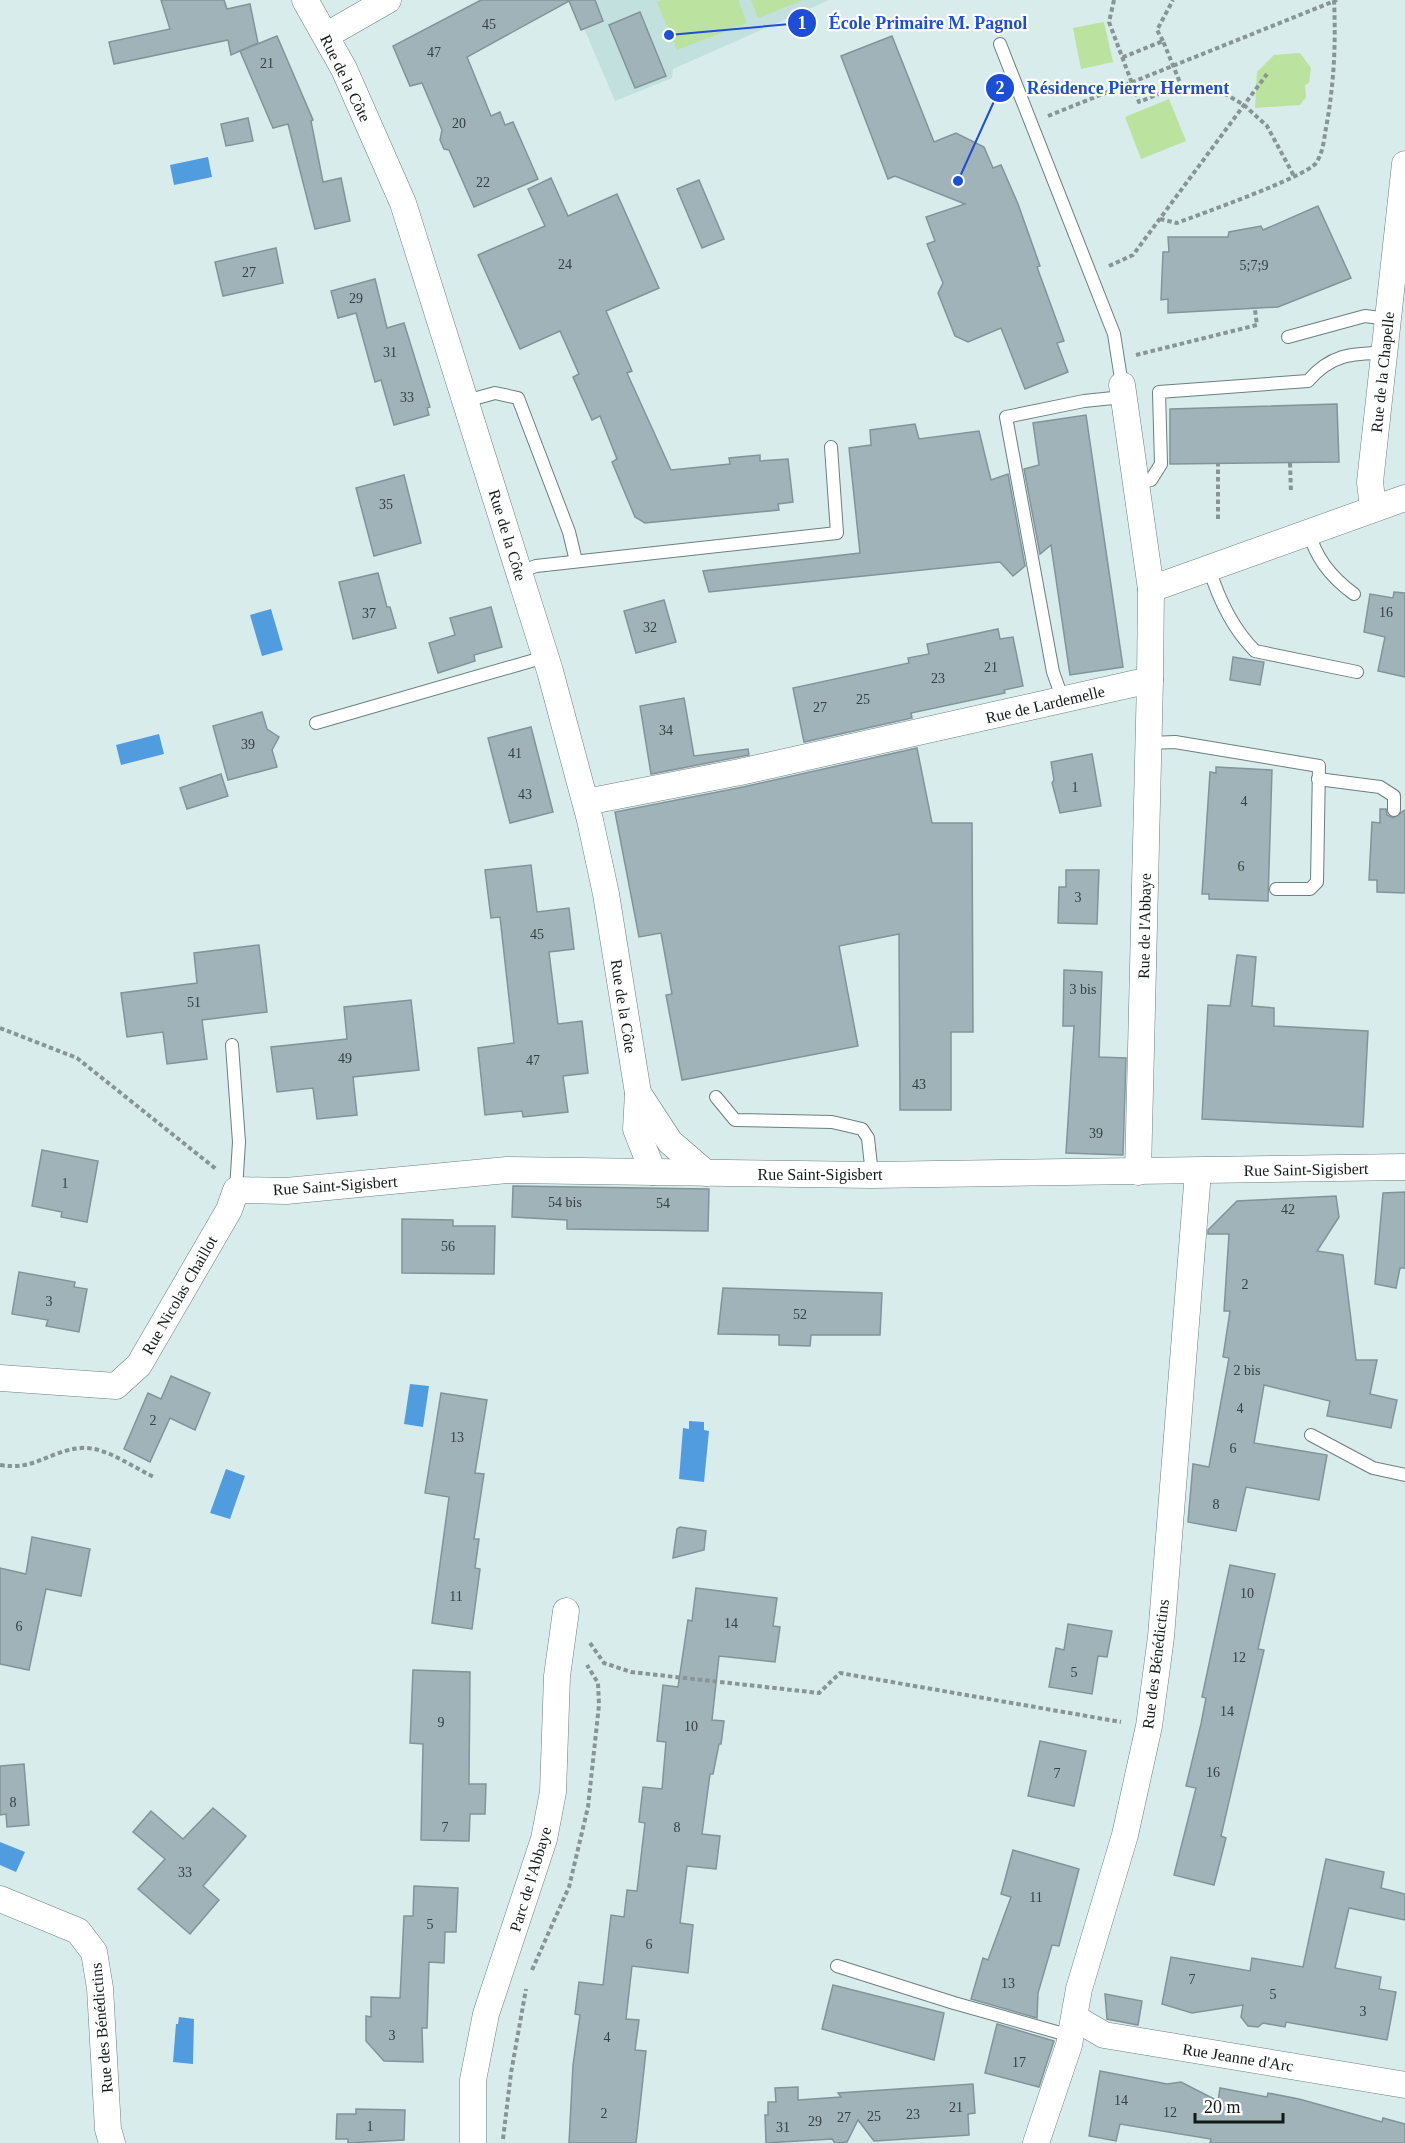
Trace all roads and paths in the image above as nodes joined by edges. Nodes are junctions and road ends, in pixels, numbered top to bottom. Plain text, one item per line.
1 (305, 0) edge
2 (388, 0) edge
3 (1114, 0) edge
4 (1173, 0) edge
5 (1335, 0) edge
6 (327, 35) junction
7 (1163, 41) junction
8 (999, 44) dead end
9 (1121, 58) junction
10 (1173, 66) junction
11 (1268, 75) dead end
12 (1132, 83) junction
13 (1181, 85) junction
14 (1244, 105) junction
15 (1031, 123) junction
16 (1405, 164) edge
17 (1294, 176) junction
18 (1160, 219) junction
19 (1091, 274) junction
20 (1255, 310) dead end
21 (1388, 319) junction
22 (1288, 337) dead end
23 (1384, 353) junction
24 (1118, 358) junction
25 (1122, 391) junction
26 (466, 401) junction
27 (831, 447) dead end
28 (1290, 463) dead end
29 (1218, 464) dead end
30 (1136, 483) junction
31 (1291, 493) dead end
32 (1405, 498) edge
33 (1373, 508) junction
34 (1218, 519) dead end
35 (1309, 531) junction
36 (576, 561) junction
37 (1209, 568) junction
38 (519, 572) junction
39 (1151, 589) junction
40 (1354, 594) dead end
41 (545, 657) junction
42 (1357, 672) dead end
43 (1150, 680) junction
44 (1063, 700) junction
45 (316, 723) dead end
46 (1149, 743) junction
47 (1318, 779) junction
48 (586, 802) junction
49 (1394, 810) dead end
50 (1276, 889) dead end
51 (0, 1028) edge
52 (232, 1045) dead end
53 (639, 1093) junction
54 (716, 1097) dead end
55 (1405, 1167) edge
56 (653, 1172) junction
57 (1138, 1172) junction
58 (1198, 1172) junction
59 (706, 1173) junction
60 (872, 1174) junction
61 (236, 1190) junction
62 (0, 1378) edge
63 (1311, 1435) dead end
64 (0, 1465) edge
65 (1405, 1475) edge
66 (154, 1477) dead end
67 (566, 1611) joint
68 (1149, 1726) junction
69 (0, 1899) edge
70 (837, 1966) dead end
71 (1073, 2027) junction
72 (1405, 2085) edge
73 (112, 2143) edge
74 (473, 2143) edge
75 (1036, 2143) edge

1 - 6 street, Rue de la Côte
2 - 6 street
3 - 9 path
4 - 7 path
5 - 10 path
5 - 17 path
6 - 26 street, Rue de la Côte
7 - 9 path
7 - 10 path
8 - 15 lane
9 - 12 path
10 - 12 path
10 - 13 path
11 - 14 path
12 - 13 path
12 - 15 path
13 - 14 path
14 - 17 path
14 - 18 path
15 - 19 lane
16 - 21 street, Rue de la Chapelle
17 - 18 path
18 - 19 path
19 - 24 lane
20 - 24 path
21 - 22 lane
21 - 23 street, Rue de la Chapelle
23 - 30 lane
23 - 33 street, Rue de la Chapelle
24 - 25 lane
25 - 30 street
25 - 44 lane
26 - 36 lane
26 - 38 street, Rue de la Côte
27 - 36 lane
28 - 31 path
29 - 34 path
30 - 39 street
32 - 33 street
33 - 35 street
35 - 37 street
35 - 40 lane
36 - 38 lane
37 - 39 street
37 - 42 lane
38 - 41 street, Rue de la Côte
39 - 43 street
41 - 45 lane
41 - 48 street, Rue de la Côte
43 - 44 street, Rue de Lardemelle
43 - 46 street, Rue de l'Abbaye
44 - 48 street, Rue de Lardemelle
46 - 47 lane
46 - 57 street, Rue de l'Abbaye
47 - 49 lane
47 - 50 lane
48 - 53 street, Rue de la Côte
51 - 61 path
52 - 61 lane
53 - 56 street, Rue de la Côte
53 - 59 street, Rue de la Côte
54 - 60 lane
55 - 58 street, Rue Saint-Sigisbert
56 - 59 street, Rue Saint-Sigisbert
56 - 61 street, Rue Saint-Sigisbert
57 - 58 street, Rue Saint-Sigisbert
57 - 60 street, Rue Saint-Sigisbert
58 - 68 street, Rue des Bénédictins
59 - 60 street, Rue Saint-Sigisbert
61 - 62 street, Rue Nicolas Chaillot
63 - 65 lane
64 - 66 path
67 - 68 path
67 - 74 street, Parc de l'Abbaye
68 - 71 street, Rue des Bénédictins
69 - 73 street, Rue des Bénédictins
70 - 71 lane
71 - 72 street, Rue Jeanne d'Arc
71 - 75 street, Rue des Bénédictins

